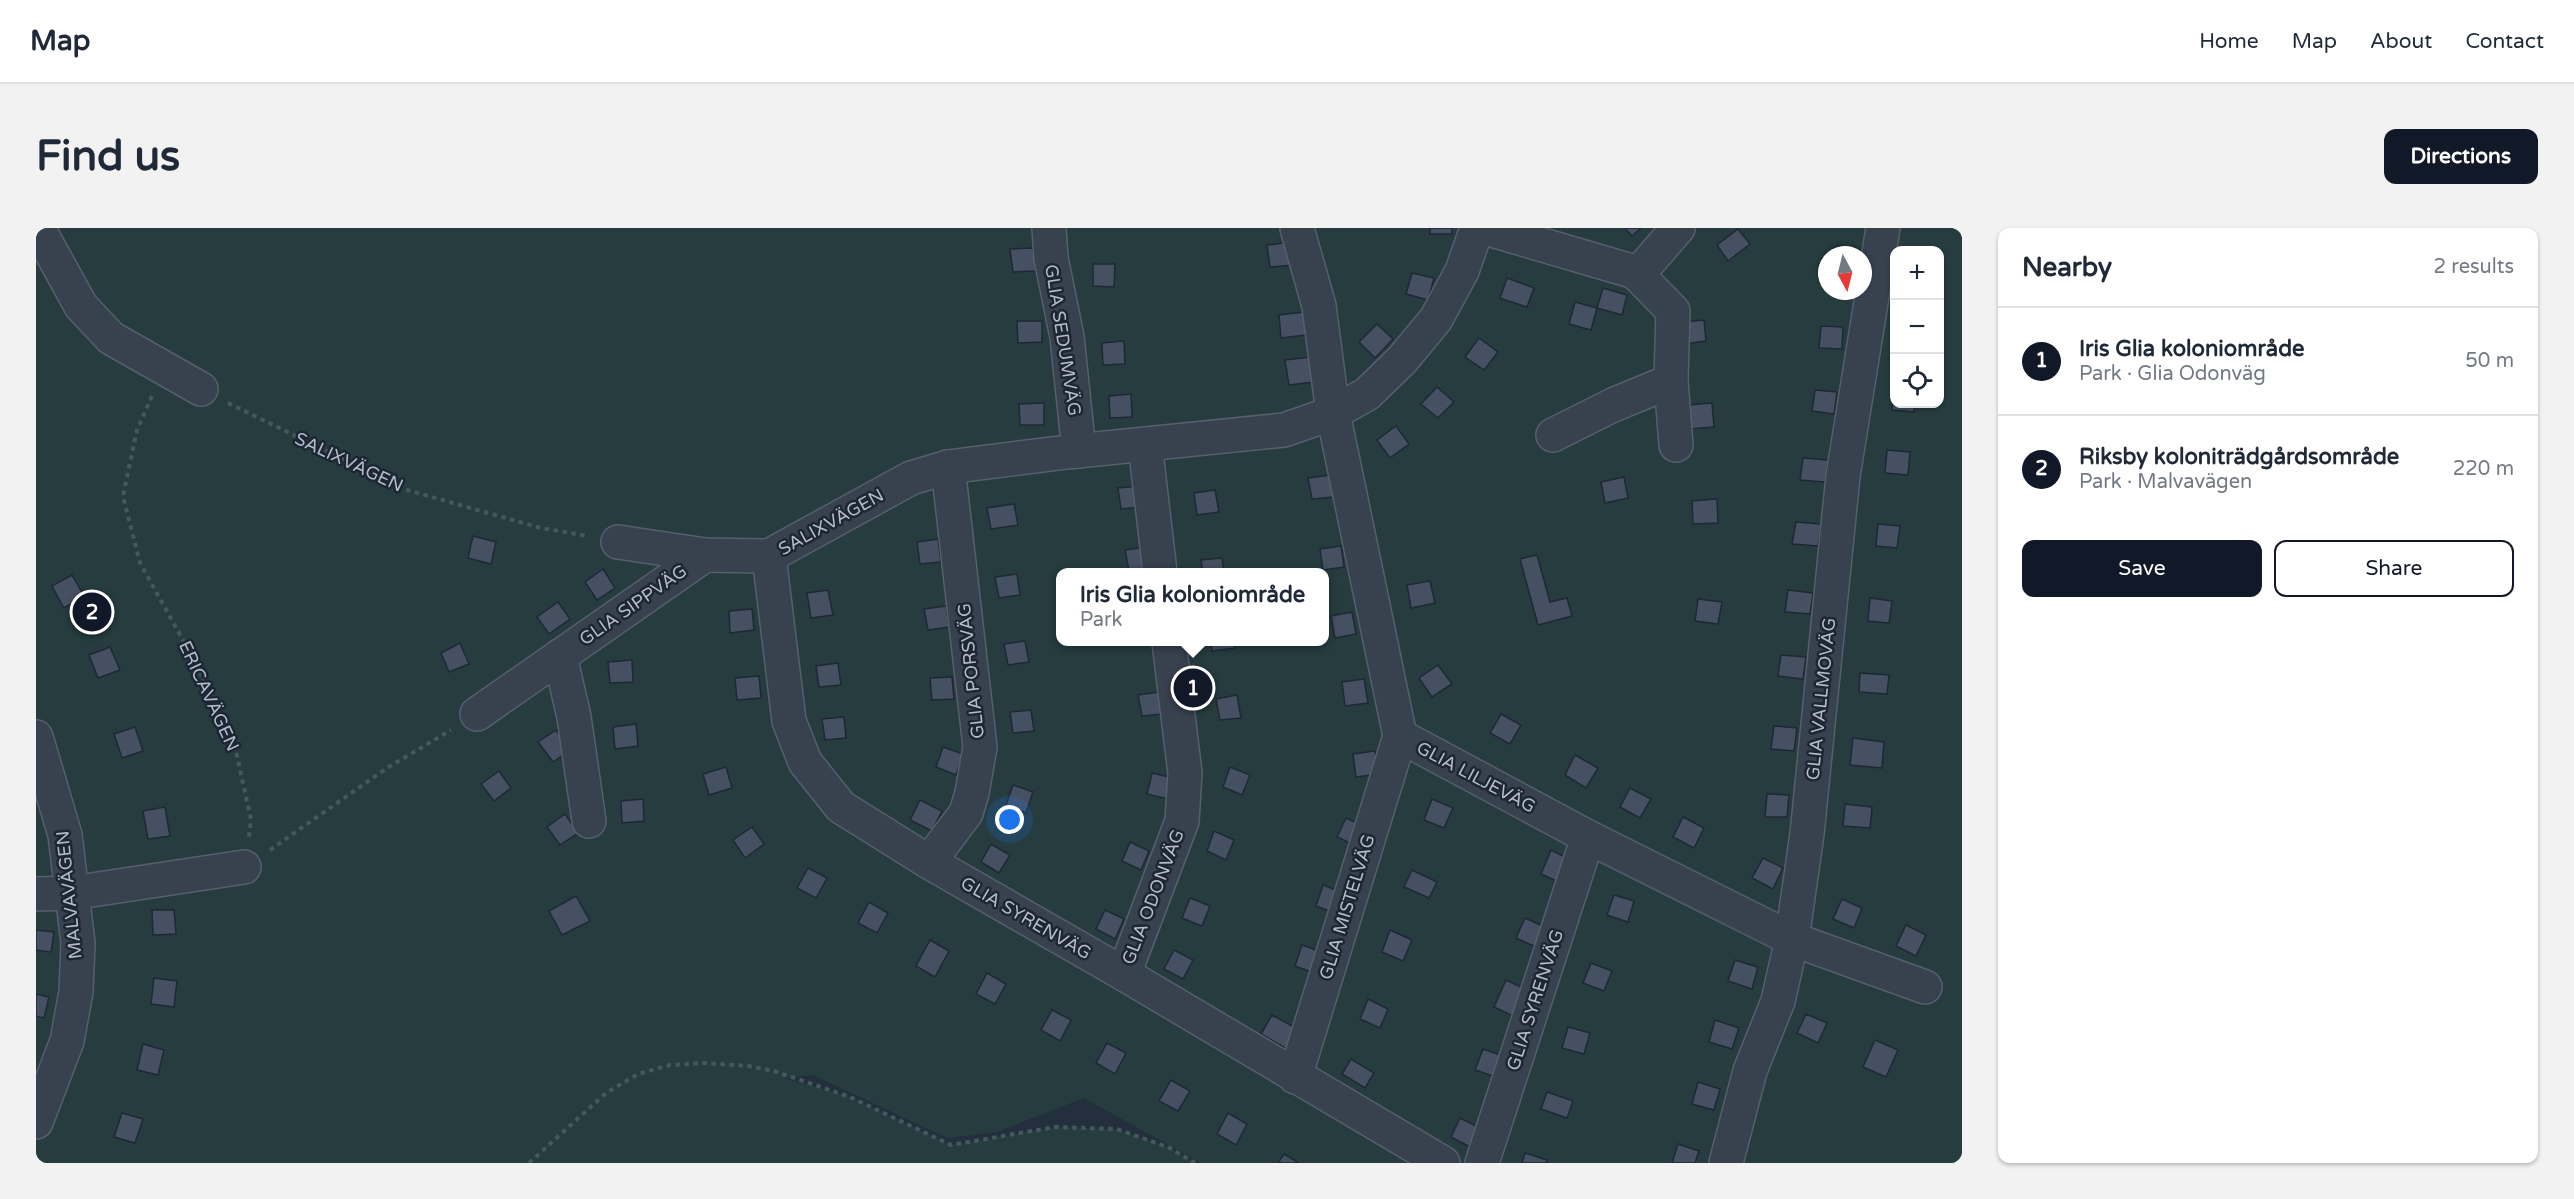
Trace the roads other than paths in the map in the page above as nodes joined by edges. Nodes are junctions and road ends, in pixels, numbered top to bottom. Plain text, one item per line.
1 (38, 228) edge
2 (1049, 228) edge
3 (1297, 228) edge
4 (1477, 228) edge
5 (1485, 228) edge
6 (1678, 228) edge
7 (1883, 228) edge
8 (1635, 272) junction
9 (1671, 381) junction
10 (201, 389) road end
11 (1333, 413) junction
12 (1553, 435) dead end
13 (1144, 444) junction
14 (1676, 445) dead end
15 (1079, 451) junction
16 (948, 467) junction
17 (618, 542) road end
18 (705, 555) junction
19 (769, 556) junction
20 (1159, 568) edge
21 (1169, 646) edge
22 (560, 656) junction
23 (477, 714) road end
24 (1400, 736) junction
25 (36, 737) edge
26 (589, 821) dead end
27 (1588, 837) junction
28 (929, 862) junction
29 (244, 867) road end
30 (72, 893) junction
31 (36, 894) edge
32 (1792, 939) junction
33 (1124, 974) junction
34 (1925, 987) dead end
35 (1295, 1077) junction
36 (36, 1122) edge
37 (1443, 1163) edge
38 (1482, 1163) edge
39 (1726, 1163) edge

1 - 10 street
2 - 15 street, GLIA SEDUMVÄG
3 - 11 street, GLIA LILJEVÄG
4 - 11 street, SALIXVÄGEN
5 - 8 street
6 - 8 street
7 - 32 street, GLIA VALLMOVÄG
8 - 9 street
9 - 12 street
9 - 14 street
11 - 13 street, SALIXVÄGEN
11 - 24 street, GLIA LILJEVÄG
13 - 15 street, SALIXVÄGEN
13 - 20 street
15 - 16 street, SALIXVÄGEN
16 - 19 street, SALIXVÄGEN
16 - 28 street, GLIA PORSVÄG
17 - 18 street, SALIXVÄGEN
18 - 19 street, SALIXVÄGEN
18 - 22 street, GLIA SIPPVÄG
19 - 28 street, GLIA SYRENVÄG
21 - 33 street, GLIA ODONVÄG
22 - 23 street, GLIA SIPPVÄG
22 - 26 street, GLIA SIPPVÄG
24 - 27 street, GLIA LILJEVÄG
24 - 35 street, GLIA MISTELVÄG
25 - 30 street, MALVAVÄGEN
27 - 32 street, GLIA LILJEVÄG
27 - 38 street, GLIA SYRENVÄG
28 - 33 street, GLIA SYRENVÄG
29 - 30 street
30 - 31 street
30 - 36 street, MALVAVÄGEN
32 - 34 street, GLIA LILJEVÄG
32 - 39 street, GLIA VALLMOVÄG
33 - 35 street, GLIA SYRENVÄG
35 - 37 street, GLIA SYRENVÄG

